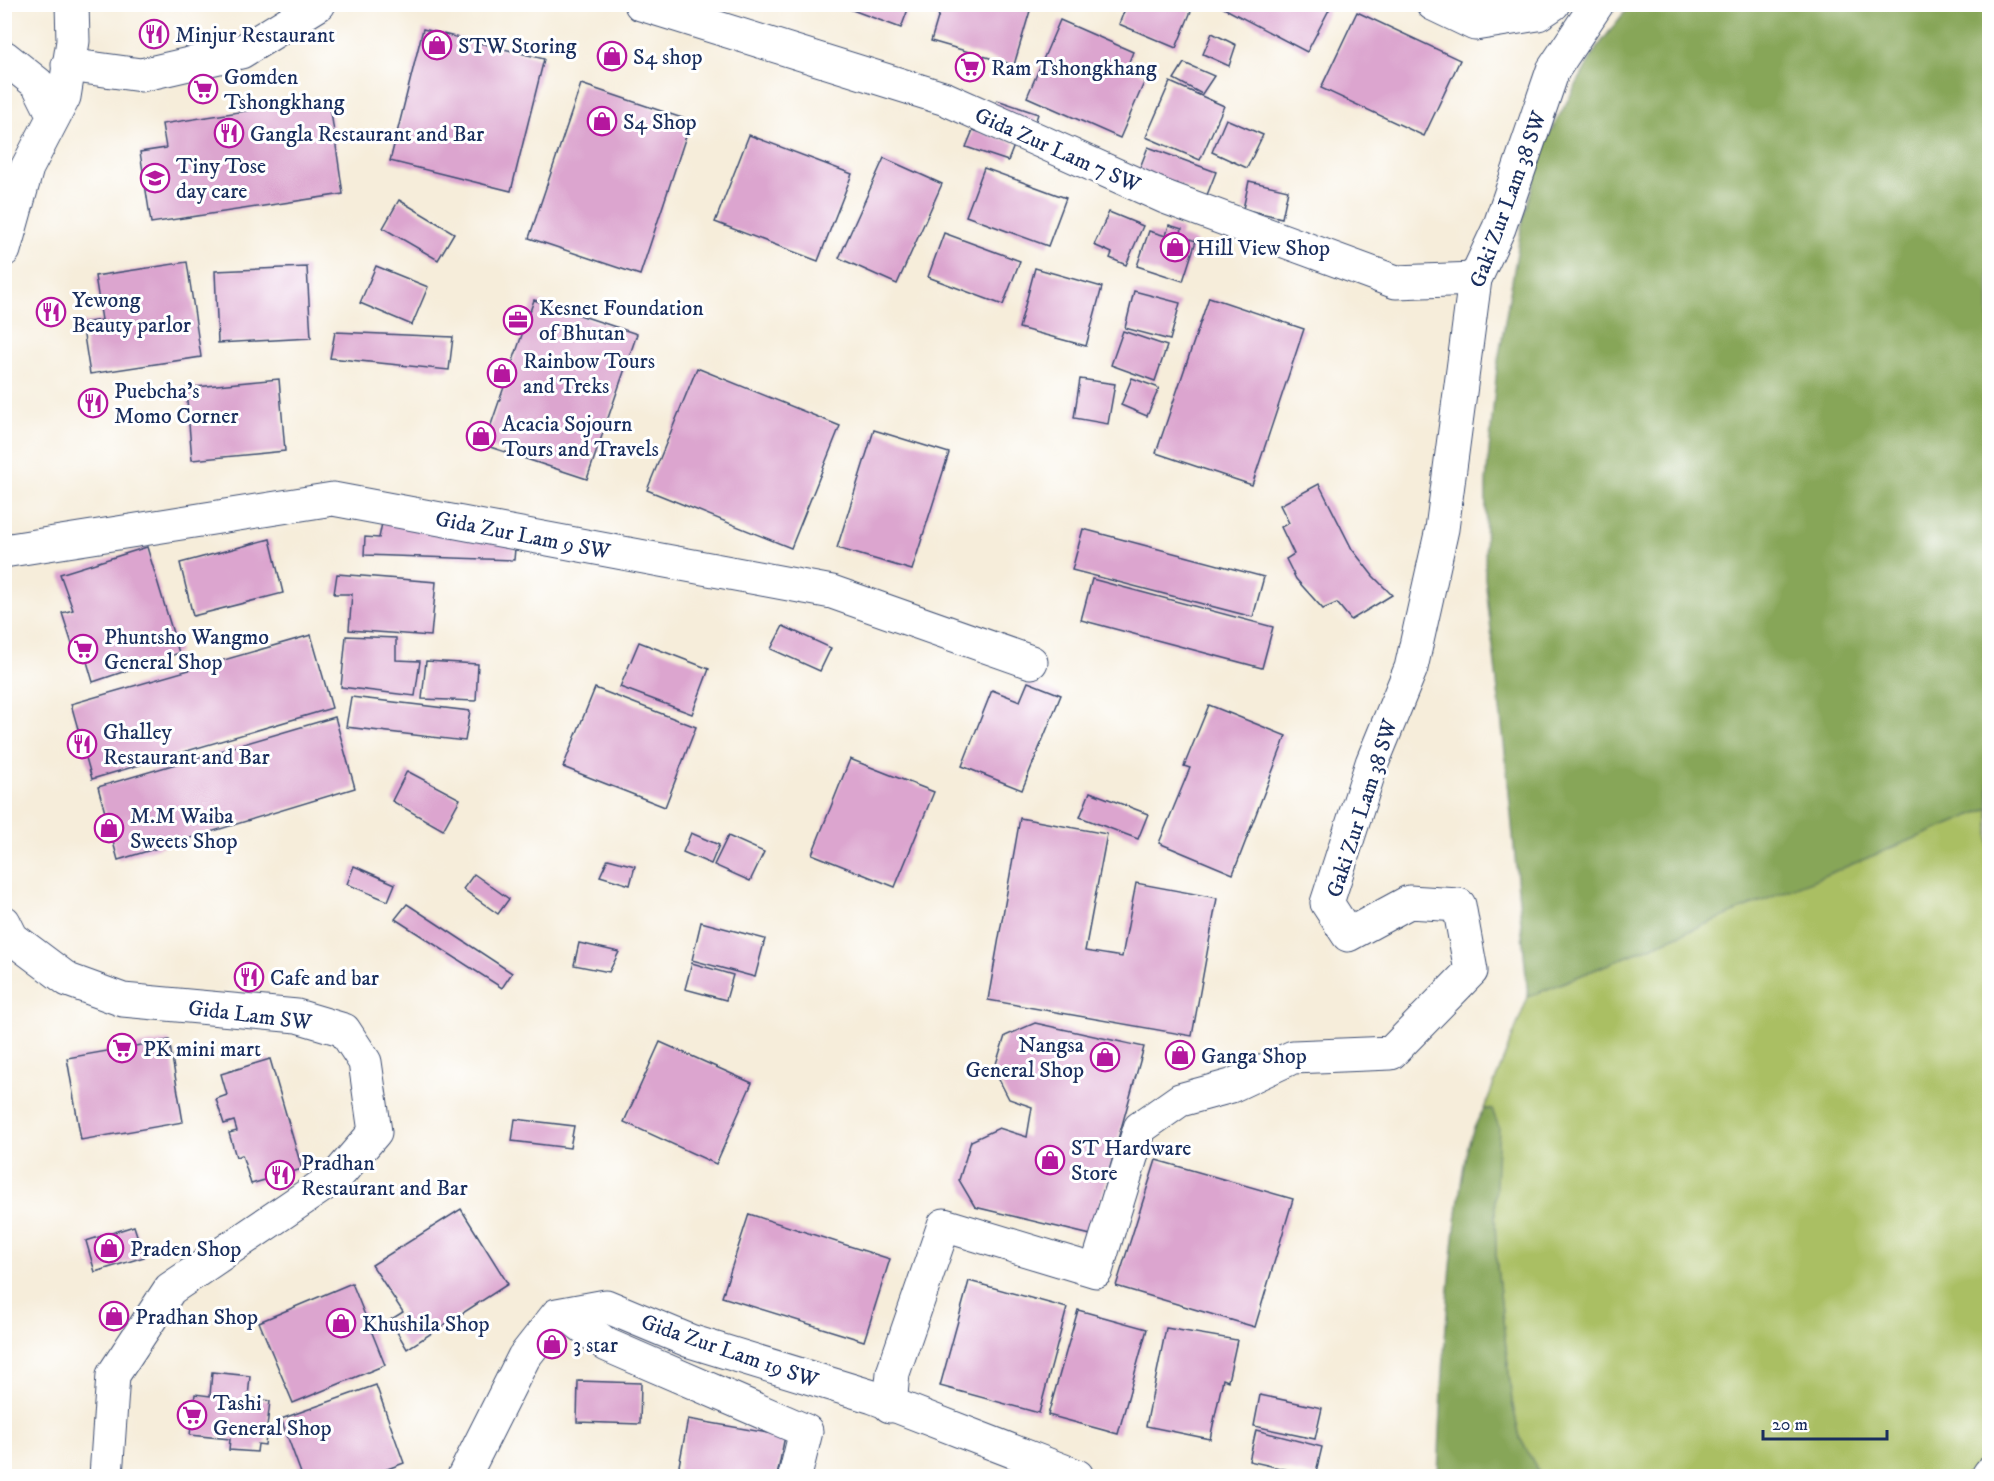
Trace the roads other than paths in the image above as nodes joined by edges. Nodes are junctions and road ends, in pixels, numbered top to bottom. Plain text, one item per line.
1 (72, 4) edge
2 (319, 4) edge
3 (641, 4) edge
4 (1433, 4) edge
5 (1552, 4) edge
6 (1597, 4) edge
7 (4, 57) edge
8 (68, 65) junction
9 (53, 114) junction
10 (4, 250) edge
11 (1475, 279) junction
12 (4, 551) edge
13 (1031, 662) dead end
14 (4, 922) edge
15 (568, 1316) junction
16 (890, 1406) junction
17 (106, 1476) edge
18 (464, 1476) edge
19 (795, 1476) edge
20 (1077, 1476) edge

1 - 8 street
2 - 8 street
3 - 11 street, Gida Zur Lam 7 SW
4 - 5 street
6 - 11 street, Gaki Zur Lam 38 SW
7 - 9 street
8 - 9 street
9 - 10 street
11 - 16 street, Gaki Zur Lam 38 SW
12 - 13 street, Gida Zur Lam 9 SW
14 - 17 street, Gida Lam SW
15 - 16 street, Gida Zur Lam 19 SW
15 - 18 street, Gida Zur Lam 19 SW
15 - 19 street
16 - 20 street, Gida Zur Lam 19 SW

